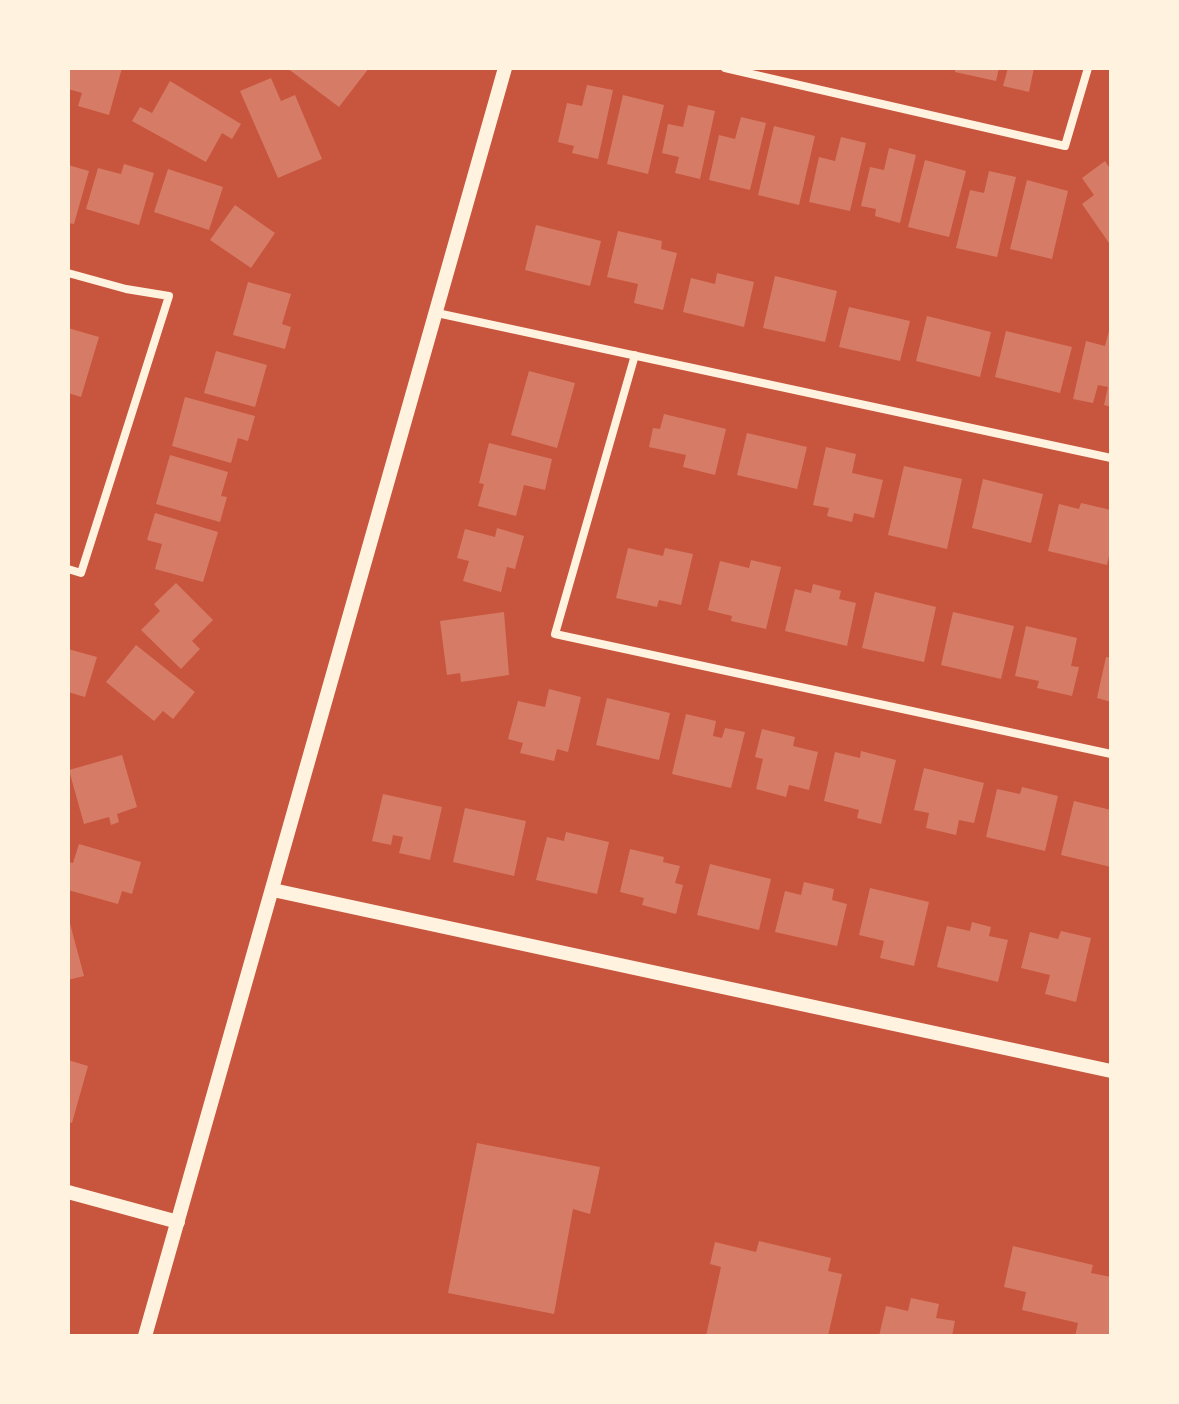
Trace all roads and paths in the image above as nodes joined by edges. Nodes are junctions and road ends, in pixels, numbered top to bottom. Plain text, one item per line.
1 (505, 68) edge
2 (725, 68) edge
3 (1088, 68) edge
4 (68, 273) edge
5 (437, 313) junction
6 (635, 355) junction
7 (1111, 458) edge
8 (68, 569) edge
9 (1111, 754) edge
10 (273, 890) junction
11 (1111, 1071) edge
12 (68, 1192) edge
13 (178, 1222) junction
14 (145, 1336) edge

1 - 5 main road
2 - 3 street
4 - 8 street
5 - 6 street
5 - 10 main road
6 - 7 street
6 - 9 street
10 - 11 main road
10 - 13 main road
12 - 13 main road
13 - 14 main road

